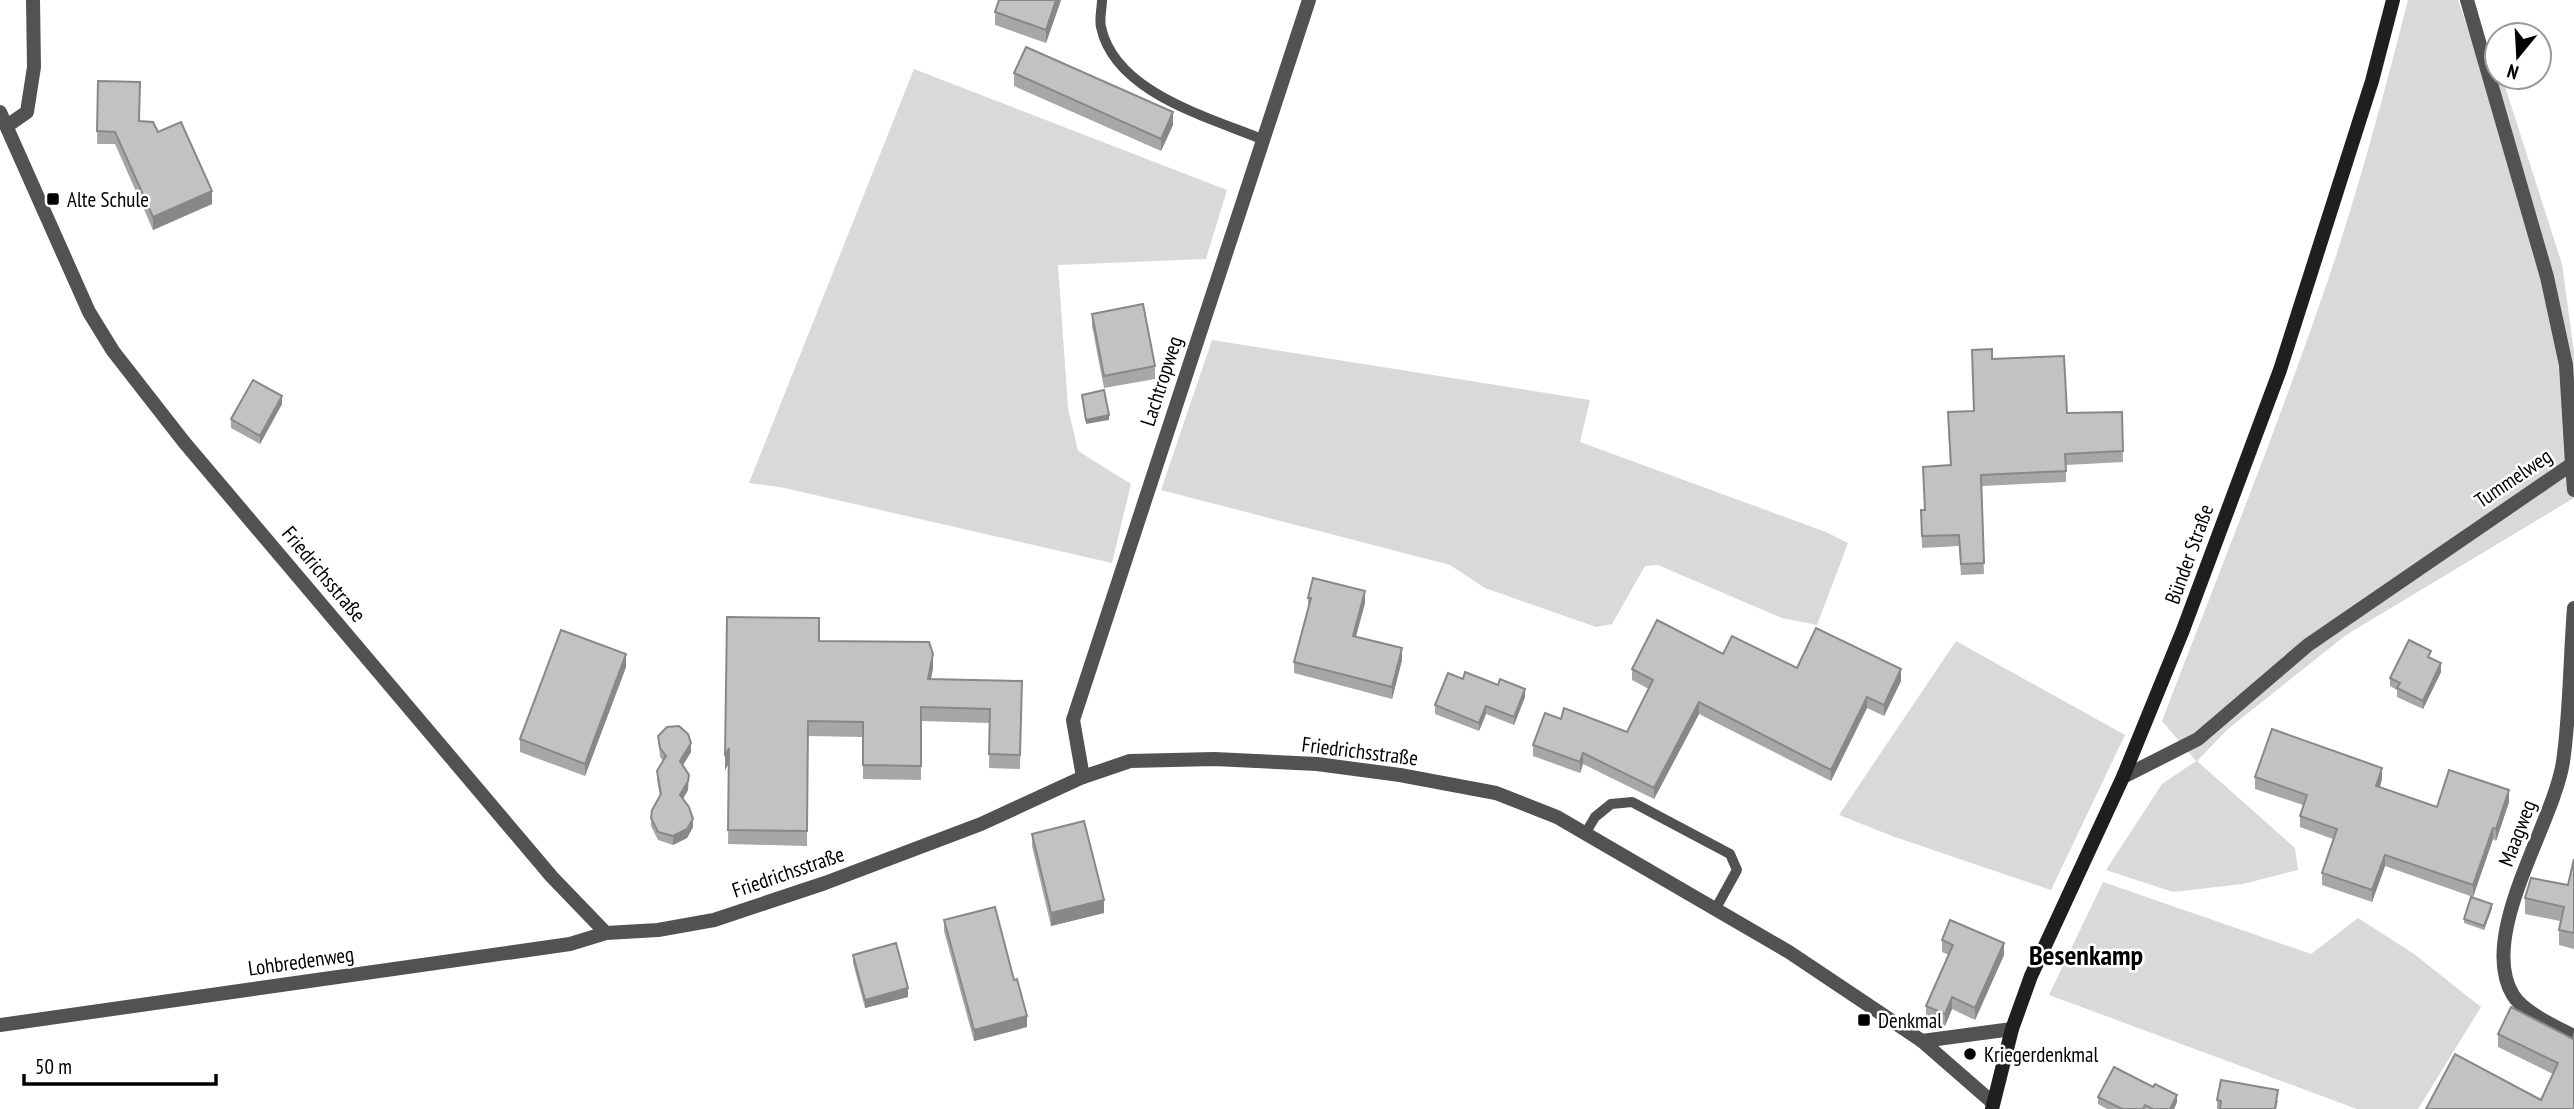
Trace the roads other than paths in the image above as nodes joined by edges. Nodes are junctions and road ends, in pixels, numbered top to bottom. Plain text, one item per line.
1 (33, 0) edge
2 (1102, 0) edge
3 (1309, 0) edge
4 (2393, 0) edge
5 (2467, 0) edge
6 (3, 119) edge
7 (1264, 140) junction
8 (2572, 464) junction
9 (2574, 491) edge
10 (2574, 608) edge
11 (1083, 777) junction
12 (2123, 777) junction
13 (1586, 834) junction
14 (1716, 908) junction
15 (606, 933) junction
16 (0, 1025) edge
17 (2011, 1029) junction
18 (2574, 1036) edge
19 (1922, 1041) junction
20 (1992, 1105) edge

1 - 6 street
2 - 7 lane
3 - 7 street, Lachtropweg
4 - 12 main road, Bünder Straße
5 - 8 street, Tummelweg
6 - 15 street, Friedrichsstraße
7 - 11 street, Lachtropweg
8 - 9 street
8 - 12 street, Tummelweg
10 - 18 street, Maagweg
11 - 13 street, Friedrichsstraße
11 - 15 street, Friedrichsstraße
12 - 17 main road, Bünder Straße
13 - 14 street, Friedrichsstraße
13 - 14 lane
14 - 19 street, Friedrichsstraße
15 - 16 street, Lohbredenweg
17 - 19 street
17 - 20 main road, Bünder Straße
19 - 20 street, Friedrichsstraße

